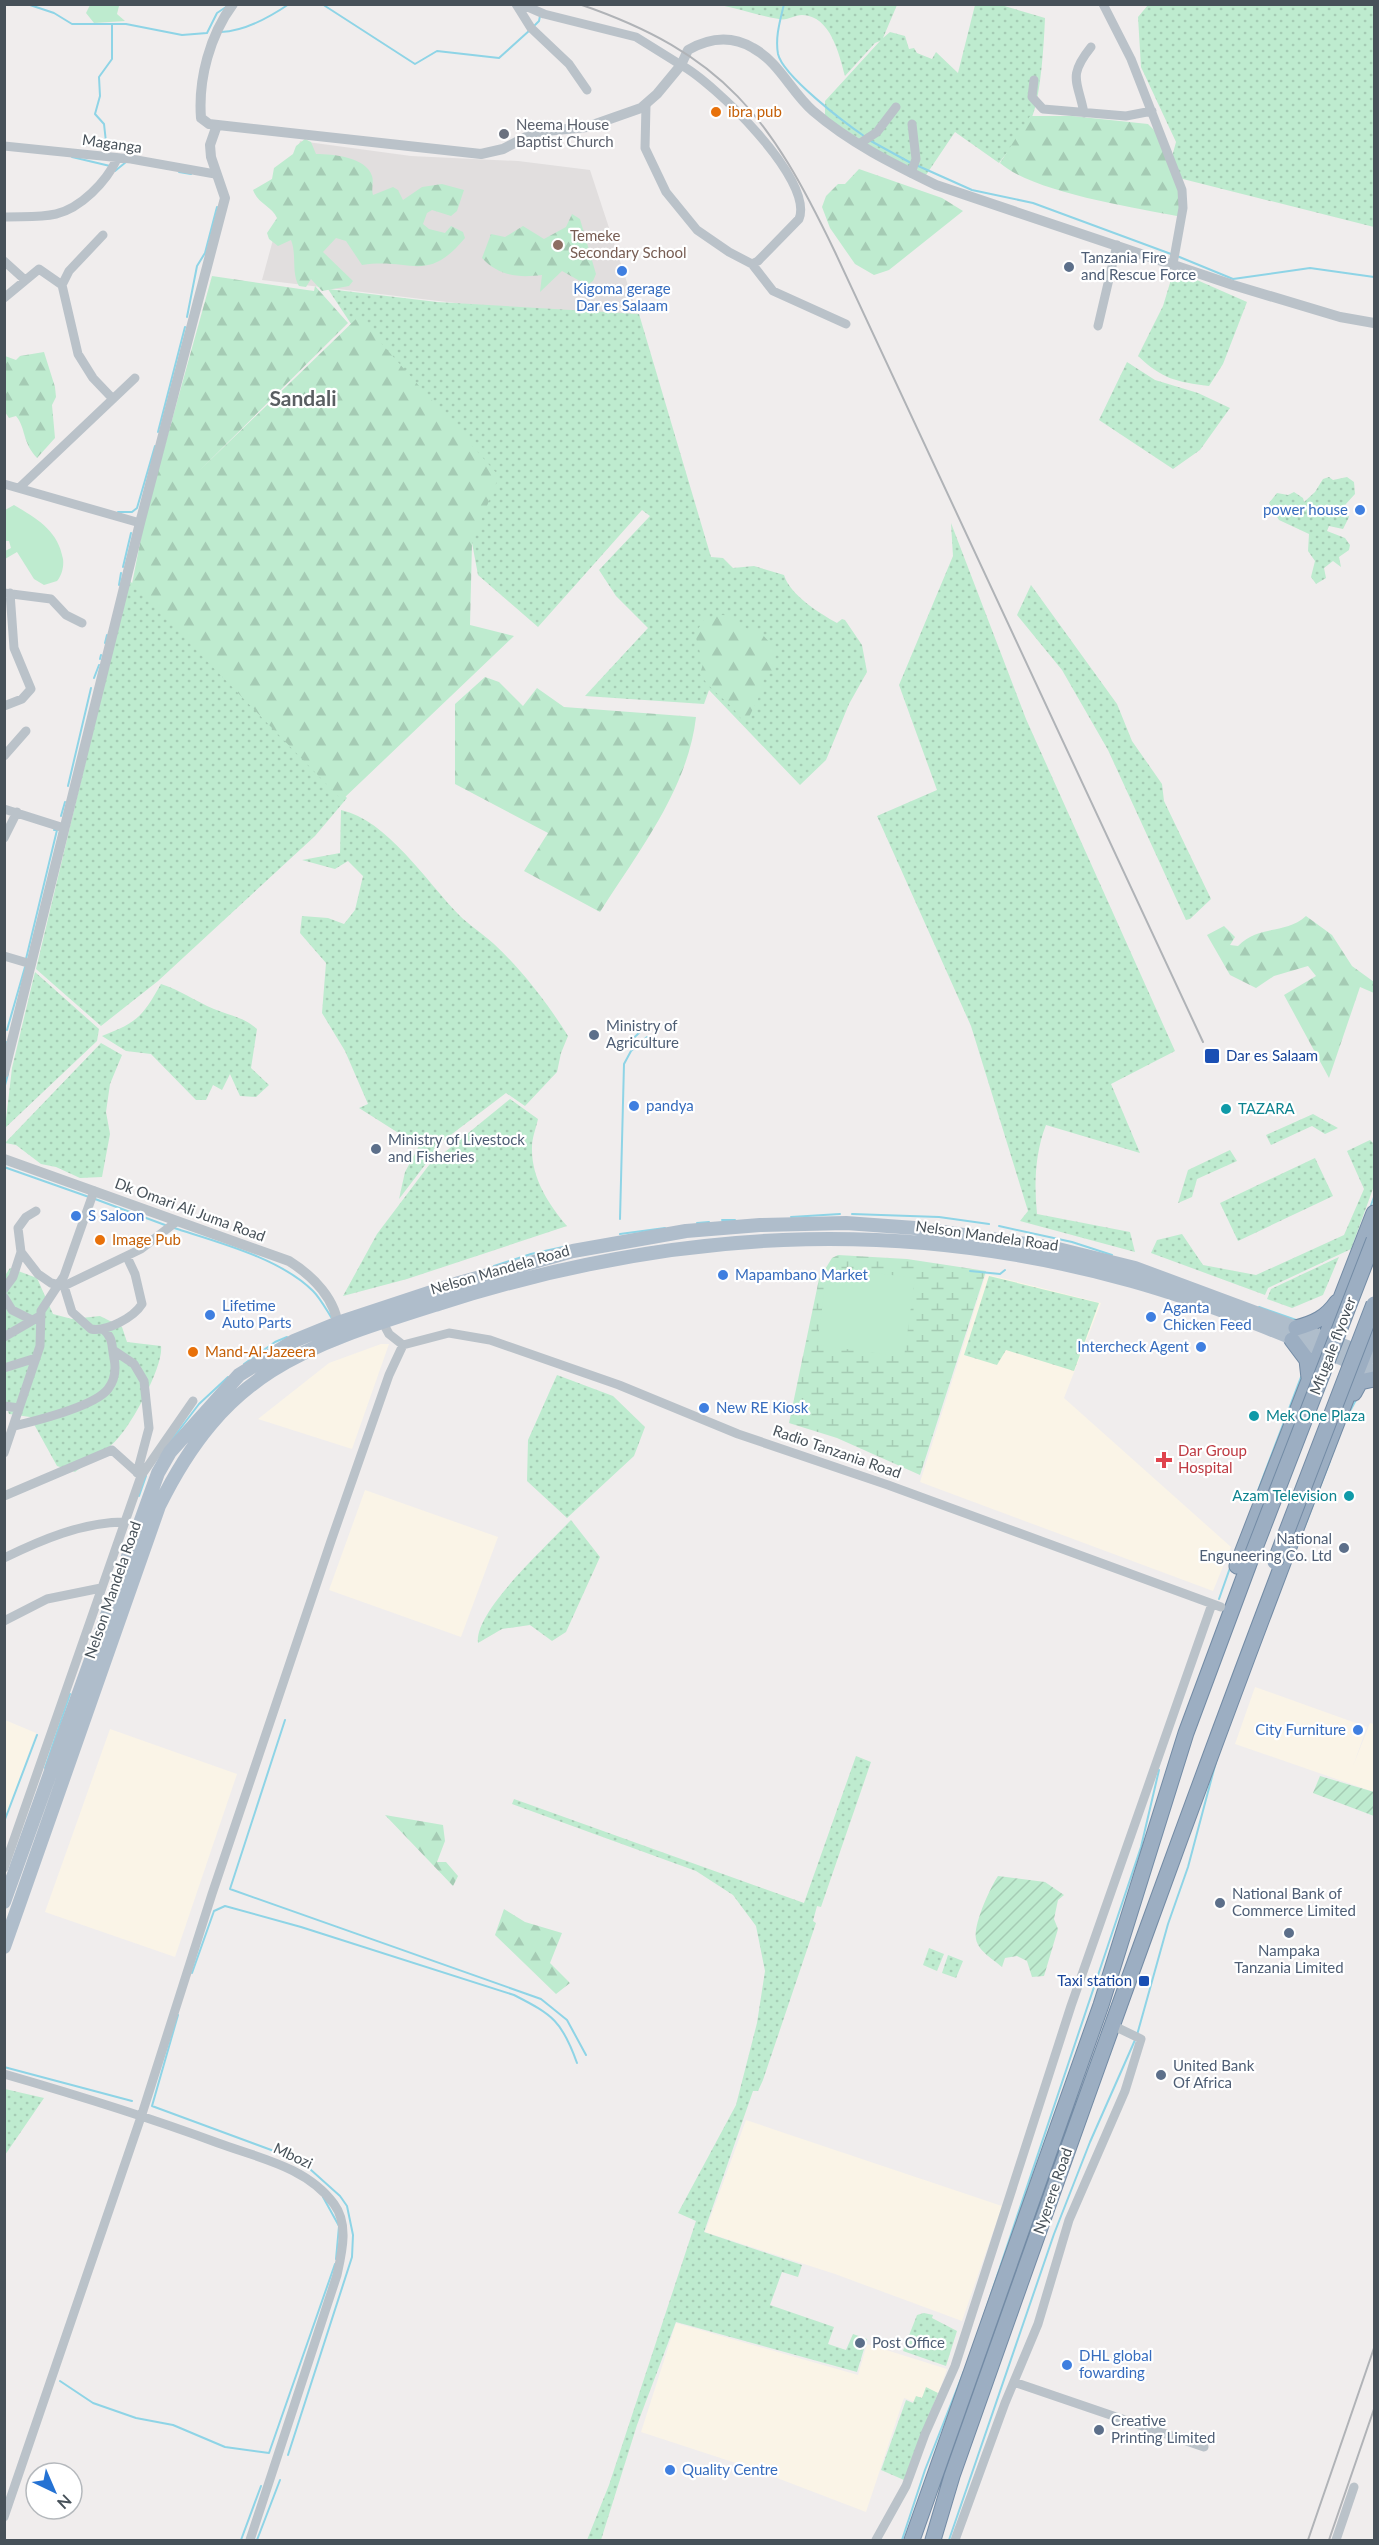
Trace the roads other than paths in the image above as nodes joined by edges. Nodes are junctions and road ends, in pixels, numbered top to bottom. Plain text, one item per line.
1 (233, 4) edge
2 (516, 4) edge
3 (520, 4) edge
4 (1102, 4) edge
5 (1091, 47) dead end
6 (681, 65) junction
7 (1034, 80) dead end
8 (587, 90) dead end
9 (646, 105) junction
10 (896, 107) dead end
11 (1152, 111) junction
12 (1084, 113) junction
13 (912, 124) dead end
14 (217, 125) junction
15 (859, 144) junction
16 (4, 146) edge
17 (117, 159) junction
18 (911, 173) junction
19 (215, 174) junction
20 (4, 217) edge
21 (103, 235) dead end
22 (1117, 244) junction
23 (4, 261) edge
24 (752, 264) junction
25 (1173, 264) junction
26 (25, 279) junction
27 (62, 285) junction
28 (4, 298) edge
29 (1374, 323) edge
30 (846, 324) dead end
31 (1098, 326) dead end
32 (135, 378) dead end
33 (112, 399) junction
34 (4, 484) edge
35 (19, 488) junction
36 (140, 523) junction
37 (7, 593) edge
38 (82, 623) dead end
39 (4, 706) edge
40 (26, 731) dead end
41 (4, 756) edge
42 (4, 809) edge
43 (17, 812) junction
44 (64, 828) junction
45 (4, 838) edge
46 (4, 956) edge
47 (31, 964) junction
48 (4, 1073) edge
49 (4, 1159) edge
50 (94, 1191) junction
51 (36, 1211) dead end
52 (1374, 1213) edge
53 (176, 1222) junction
54 (1374, 1240) edge
55 (21, 1252) junction
56 (127, 1257) junction
57 (6, 1284) edge
58 (60, 1286) junction
59 (1347, 1287) junction
60 (4, 1297) edge
61 (1374, 1304) edge
62 (36, 1318) junction
63 (382, 1321) junction
64 (1374, 1328) edge
65 (103, 1329) junction
66 (338, 1329) junction
67 (1294, 1334) junction
68 (4, 1337) edge
69 (403, 1345) junction
70 (1324, 1345) junction
71 (113, 1350) junction
72 (36, 1358) junction
73 (1369, 1362) edge
74 (4, 1368) edge
75 (1374, 1378) edge
76 (1309, 1384) junction
77 (193, 1401) dead end
78 (4, 1406) edge
79 (19, 1408) junction
80 (1339, 1420) junction
81 (14, 1426) junction
82 (4, 1453) edge
83 (139, 1474) junction
84 (4, 1496) edge
85 (124, 1522) junction
86 (4, 1558) edge
87 (101, 1588) junction
88 (1217, 1605) junction
89 (4, 1621) edge
90 (1177, 1842) junction
91 (1152, 1849) junction
92 (4, 1868) edge
93 (4, 1902) edge
94 (4, 1947) edge
95 (1112, 2025) junction
96 (4, 2074) edge
97 (142, 2114) junction
98 (1014, 2382) junction
99 (1204, 2447) dead end
100 (1354, 2487) dead end
101 (4, 2517) edge
102 (250, 2541) edge
103 (876, 2541) edge
104 (912, 2541) edge
105 (933, 2541) edge
106 (956, 2541) edge
107 (1336, 2541) edge

1 - 14 street
2 - 8 street
3 - 6 street
4 - 11 street
5 - 12 street
6 - 9 street
6 - 15 street
6 - 24 street
7 - 12 street
9 - 14 street
9 - 24 street
10 - 15 street
11 - 12 street
11 - 25 street
13 - 18 street
14 - 19 street
15 - 18 street
16 - 17 street, Maganga
17 - 19 street, Maganga
17 - 20 street
18 - 22 street
19 - 36 street
21 - 27 street
22 - 25 street
22 - 31 street
23 - 26 street
24 - 30 street
25 - 29 street
26 - 27 street
26 - 28 street
27 - 33 street
32 - 33 street
33 - 35 street
34 - 35 street
35 - 36 street
36 - 44 street
37 - 38 street
37 - 39 street
40 - 41 street
42 - 43 street
43 - 44 street
43 - 45 street
44 - 47 street
46 - 47 street
47 - 48 street
49 - 50 street, Dk Omari Ali Juma Road
50 - 53 street, Dk Omari Ali Juma Road
50 - 58 street
51 - 55 street
52 - 59 highway
53 - 56 street
53 - 66 street, Dk Omari Ali Juma Road
54 - 91 highway, Mfugale flyover, bridge
55 - 57 street
55 - 58 street
56 - 58 street
56 - 65 street
58 - 62 street
58 - 65 street
59 - 67 highway
59 - 70 highway
60 - 62 street
61 - 90 highway, Mfugale flyover, bridge
62 - 68 street
62 - 72 street
63 - 66 main road, Nelson Mandela Road
63 - 67 main road, Nelson Mandela Road
63 - 69 street
64 - 73 highway
65 - 71 street
66 - 67 main road, Nelson Mandela Road
66 - 93 main road, Nelson Mandela Road
66 - 94 main road, Nelson Mandela Road
67 - 70 main road, Nelson Mandela Road
67 - 76 highway
69 - 88 street, Radio Tanzania Road
69 - 97 street
70 - 73 main road, Nelson Mandela Road
70 - 76 highway
71 - 81 street
71 - 83 street
72 - 74 street
72 - 79 street
73 - 80 highway
75 - 80 highway
76 - 88 highway
77 - 83 street
78 - 79 street
79 - 81 street
80 - 90 highway
81 - 82 street
83 - 84 street
83 - 85 street
85 - 86 street
85 - 87 street
87 - 89 street
87 - 92 street
88 - 91 highway
88 - 103 street
90 - 95 highway, Nyerere Road
91 - 104 highway, Nyerere Road
95 - 98 street
95 - 105 highway, Nyerere Road
96 - 97 street, Mbozi
97 - 101 street
97 - 102 street, Mbozi
98 - 99 street
98 - 106 street
100 - 107 street

